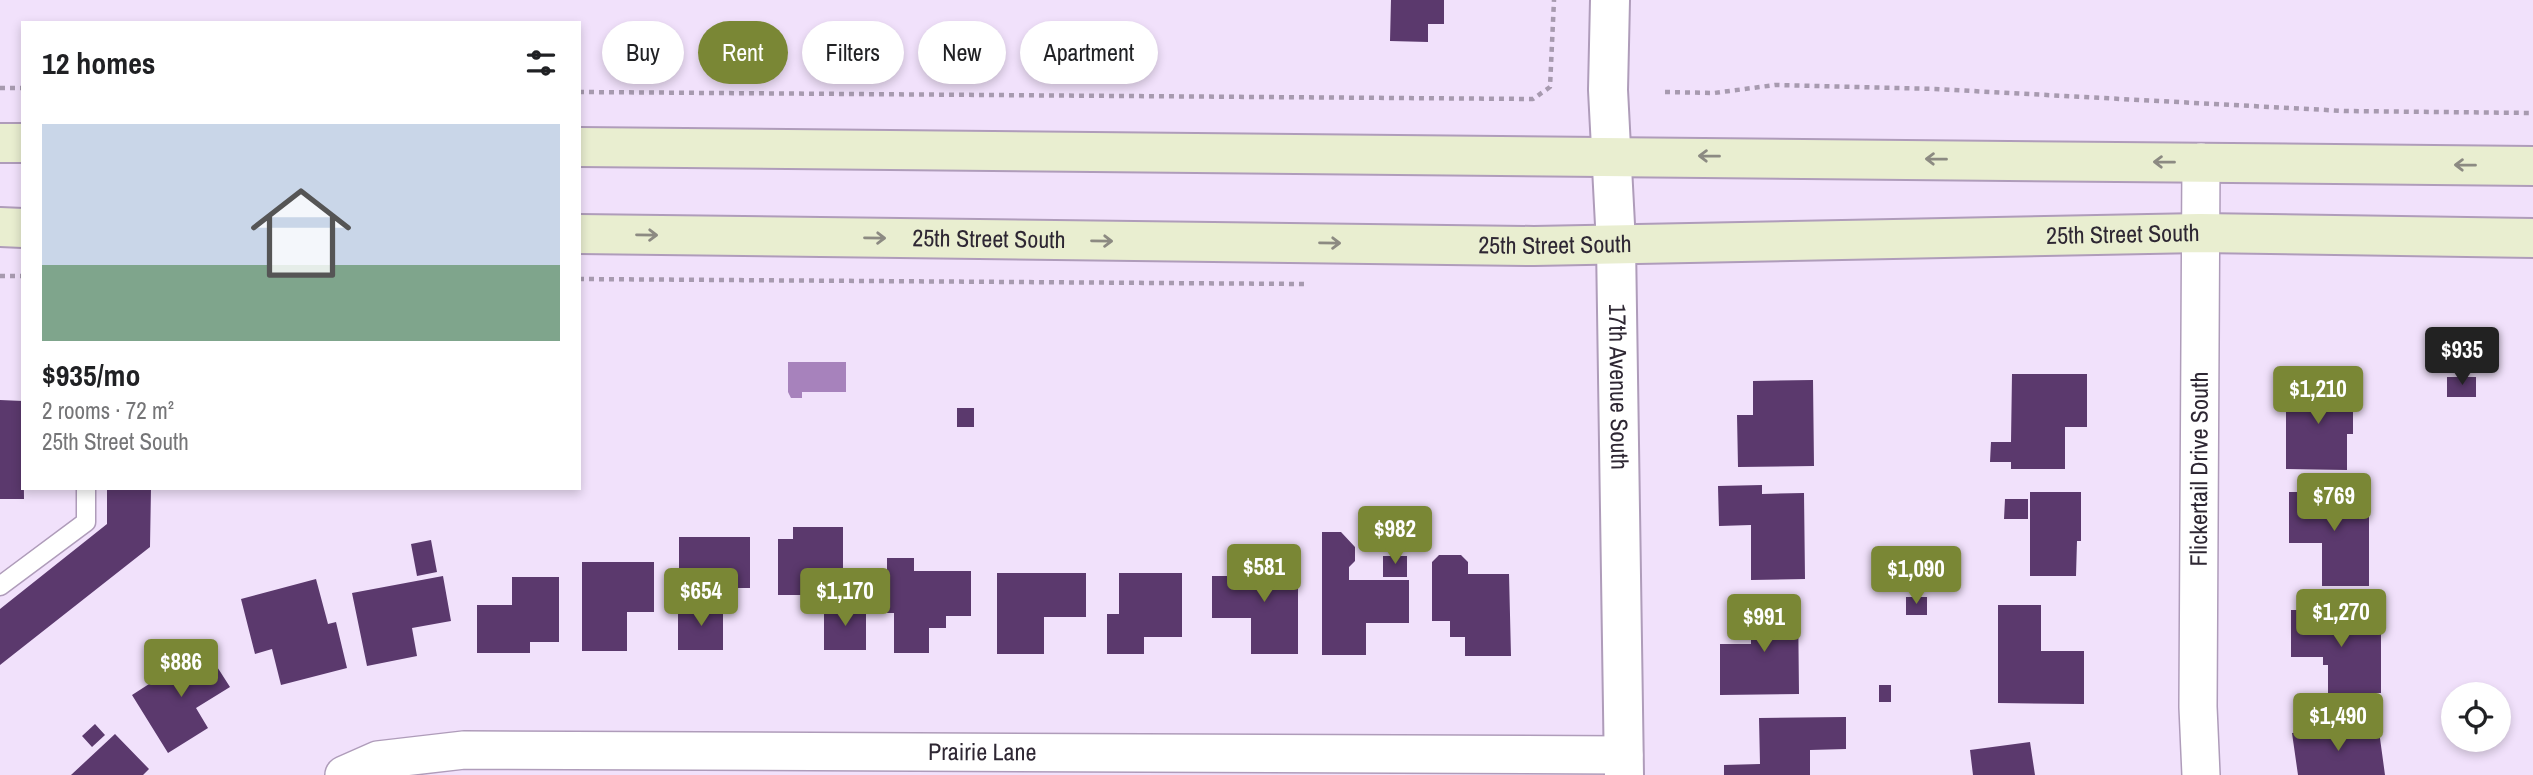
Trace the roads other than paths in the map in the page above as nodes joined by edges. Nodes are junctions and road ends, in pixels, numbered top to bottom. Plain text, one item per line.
1 (1610, 0) edge
2 (0, 143) edge
3 (21, 143) edge
4 (581, 147) edge
5 (1609, 155) junction
6 (2201, 162) junction
7 (2533, 166) edge
8 (0, 227) edge
9 (21, 228) edge
10 (2200, 233) junction
11 (581, 234) edge
12 (2533, 238) edge
13 (1616, 244) junction
14 (86, 490) edge
15 (0, 586) edge
16 (1624, 765) edge
17 (344, 775) edge
18 (2201, 775) edge

1 - 5 street, 17th Avenue South
2 - 3 main road
4 - 5 main road
6 -> 5 main road
5 - 13 street, 17th Avenue South
7 -> 6 main road
6 - 10 street, Flickertail Drive South
8 - 9 main road
10 - 12 main road, 25th Street South
10 - 13 main road, 25th Street South
10 - 18 street, Flickertail Drive South
11 -> 13 main road, 25th Street South
13 - 16 street, 17th Avenue South
14 - 15 lane
16 - 17 street, Prairie Lane

